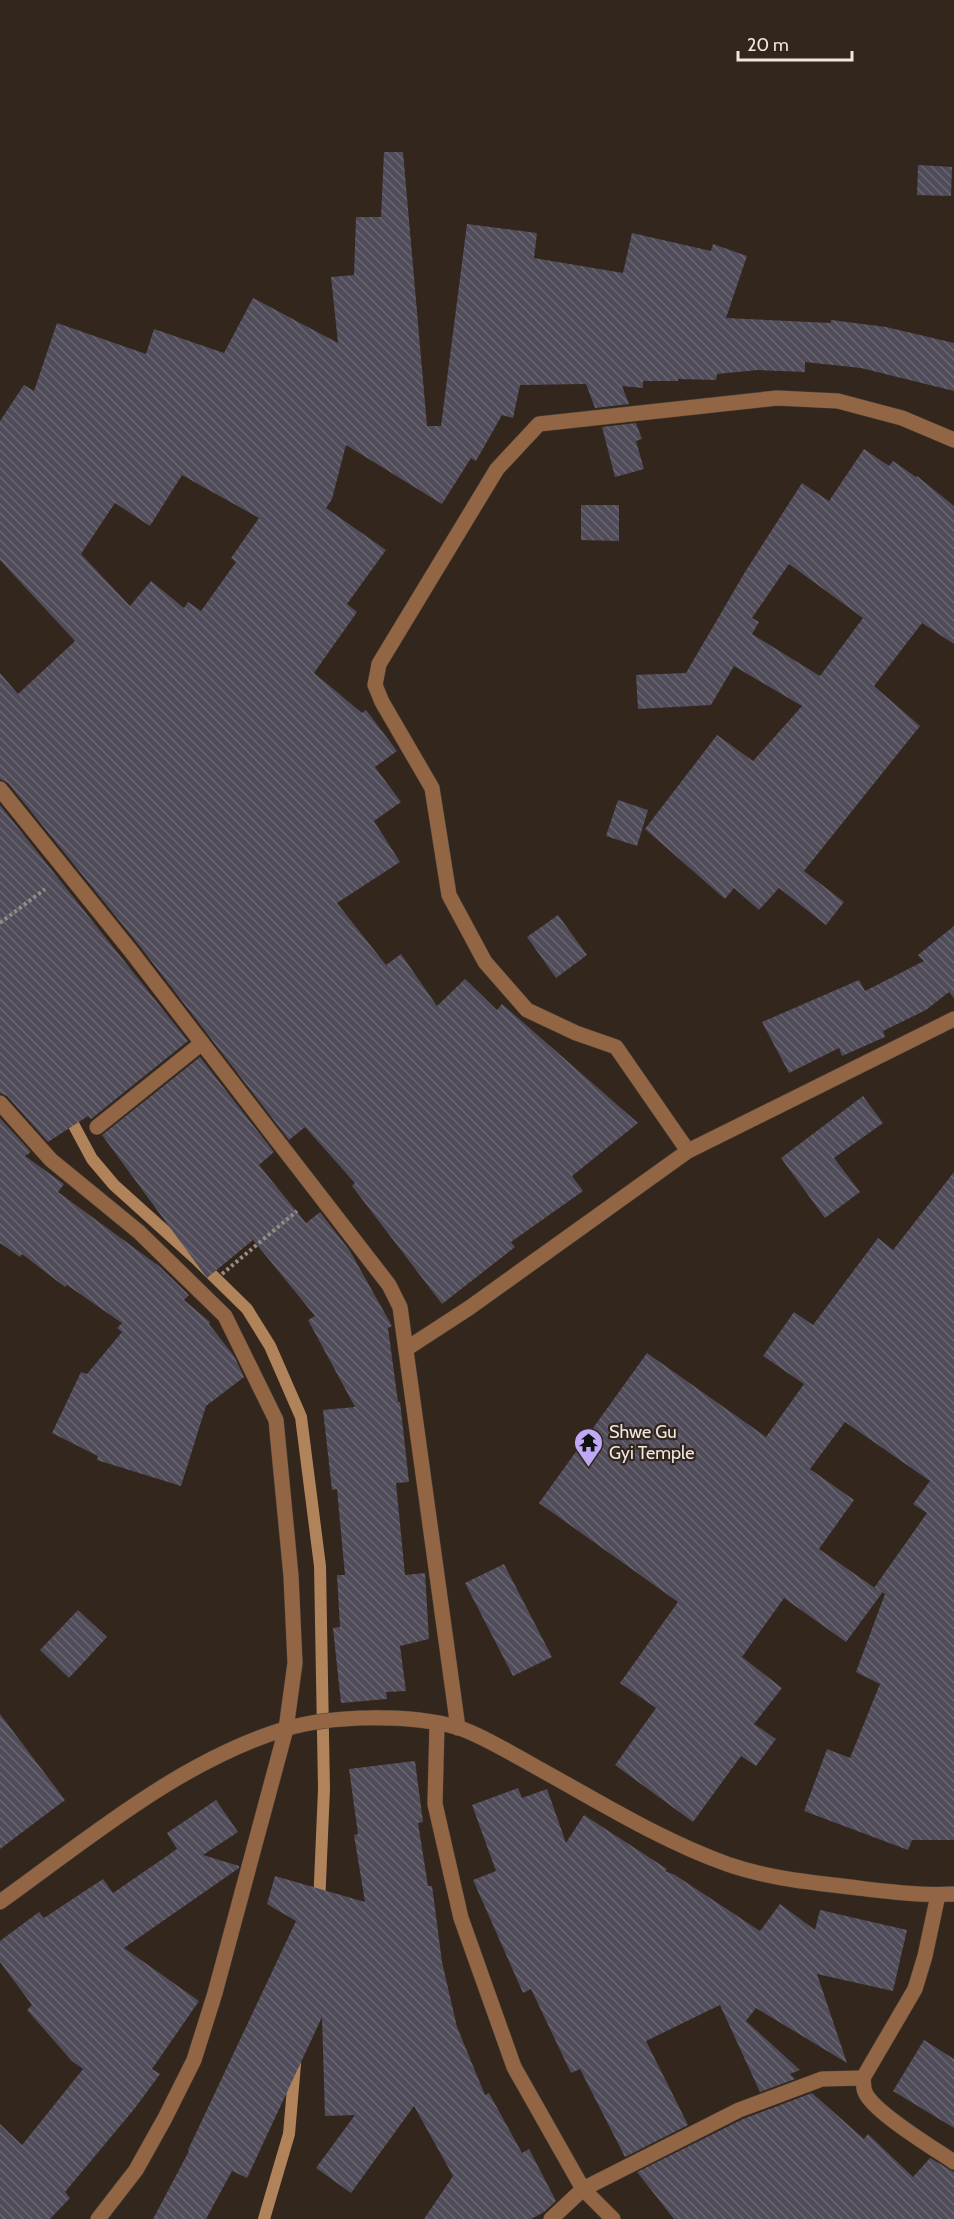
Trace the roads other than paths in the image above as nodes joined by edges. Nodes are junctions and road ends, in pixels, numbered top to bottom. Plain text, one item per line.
1 (954, 440) edge
2 (0, 789) edge
3 (954, 1019) edge
4 (202, 1042) junction
5 (0, 1103) edge
6 (96, 1127) dead end
7 (688, 1151) junction
8 (406, 1349) junction
9 (437, 1724) junction
10 (458, 1728) junction
11 (286, 1729) junction
12 (954, 1894) edge
13 (938, 1895) junction
14 (0, 1902) edge
15 (864, 2078) junction
16 (954, 2162) edge
17 (583, 2189) junction
18 (98, 2219) edge
19 (551, 2219) edge
20 (613, 2219) edge

1 - 7 street
2 - 4 street
3 - 7 street
4 - 6 street
4 - 8 street
5 - 11 street
7 - 8 street
8 - 10 street
9 - 10 street
9 - 11 street
9 - 17 street
10 - 13 street
11 - 14 street
11 - 18 street
12 - 13 street
13 - 15 street
15 - 16 street
15 - 17 street
17 - 19 street
17 - 20 street

